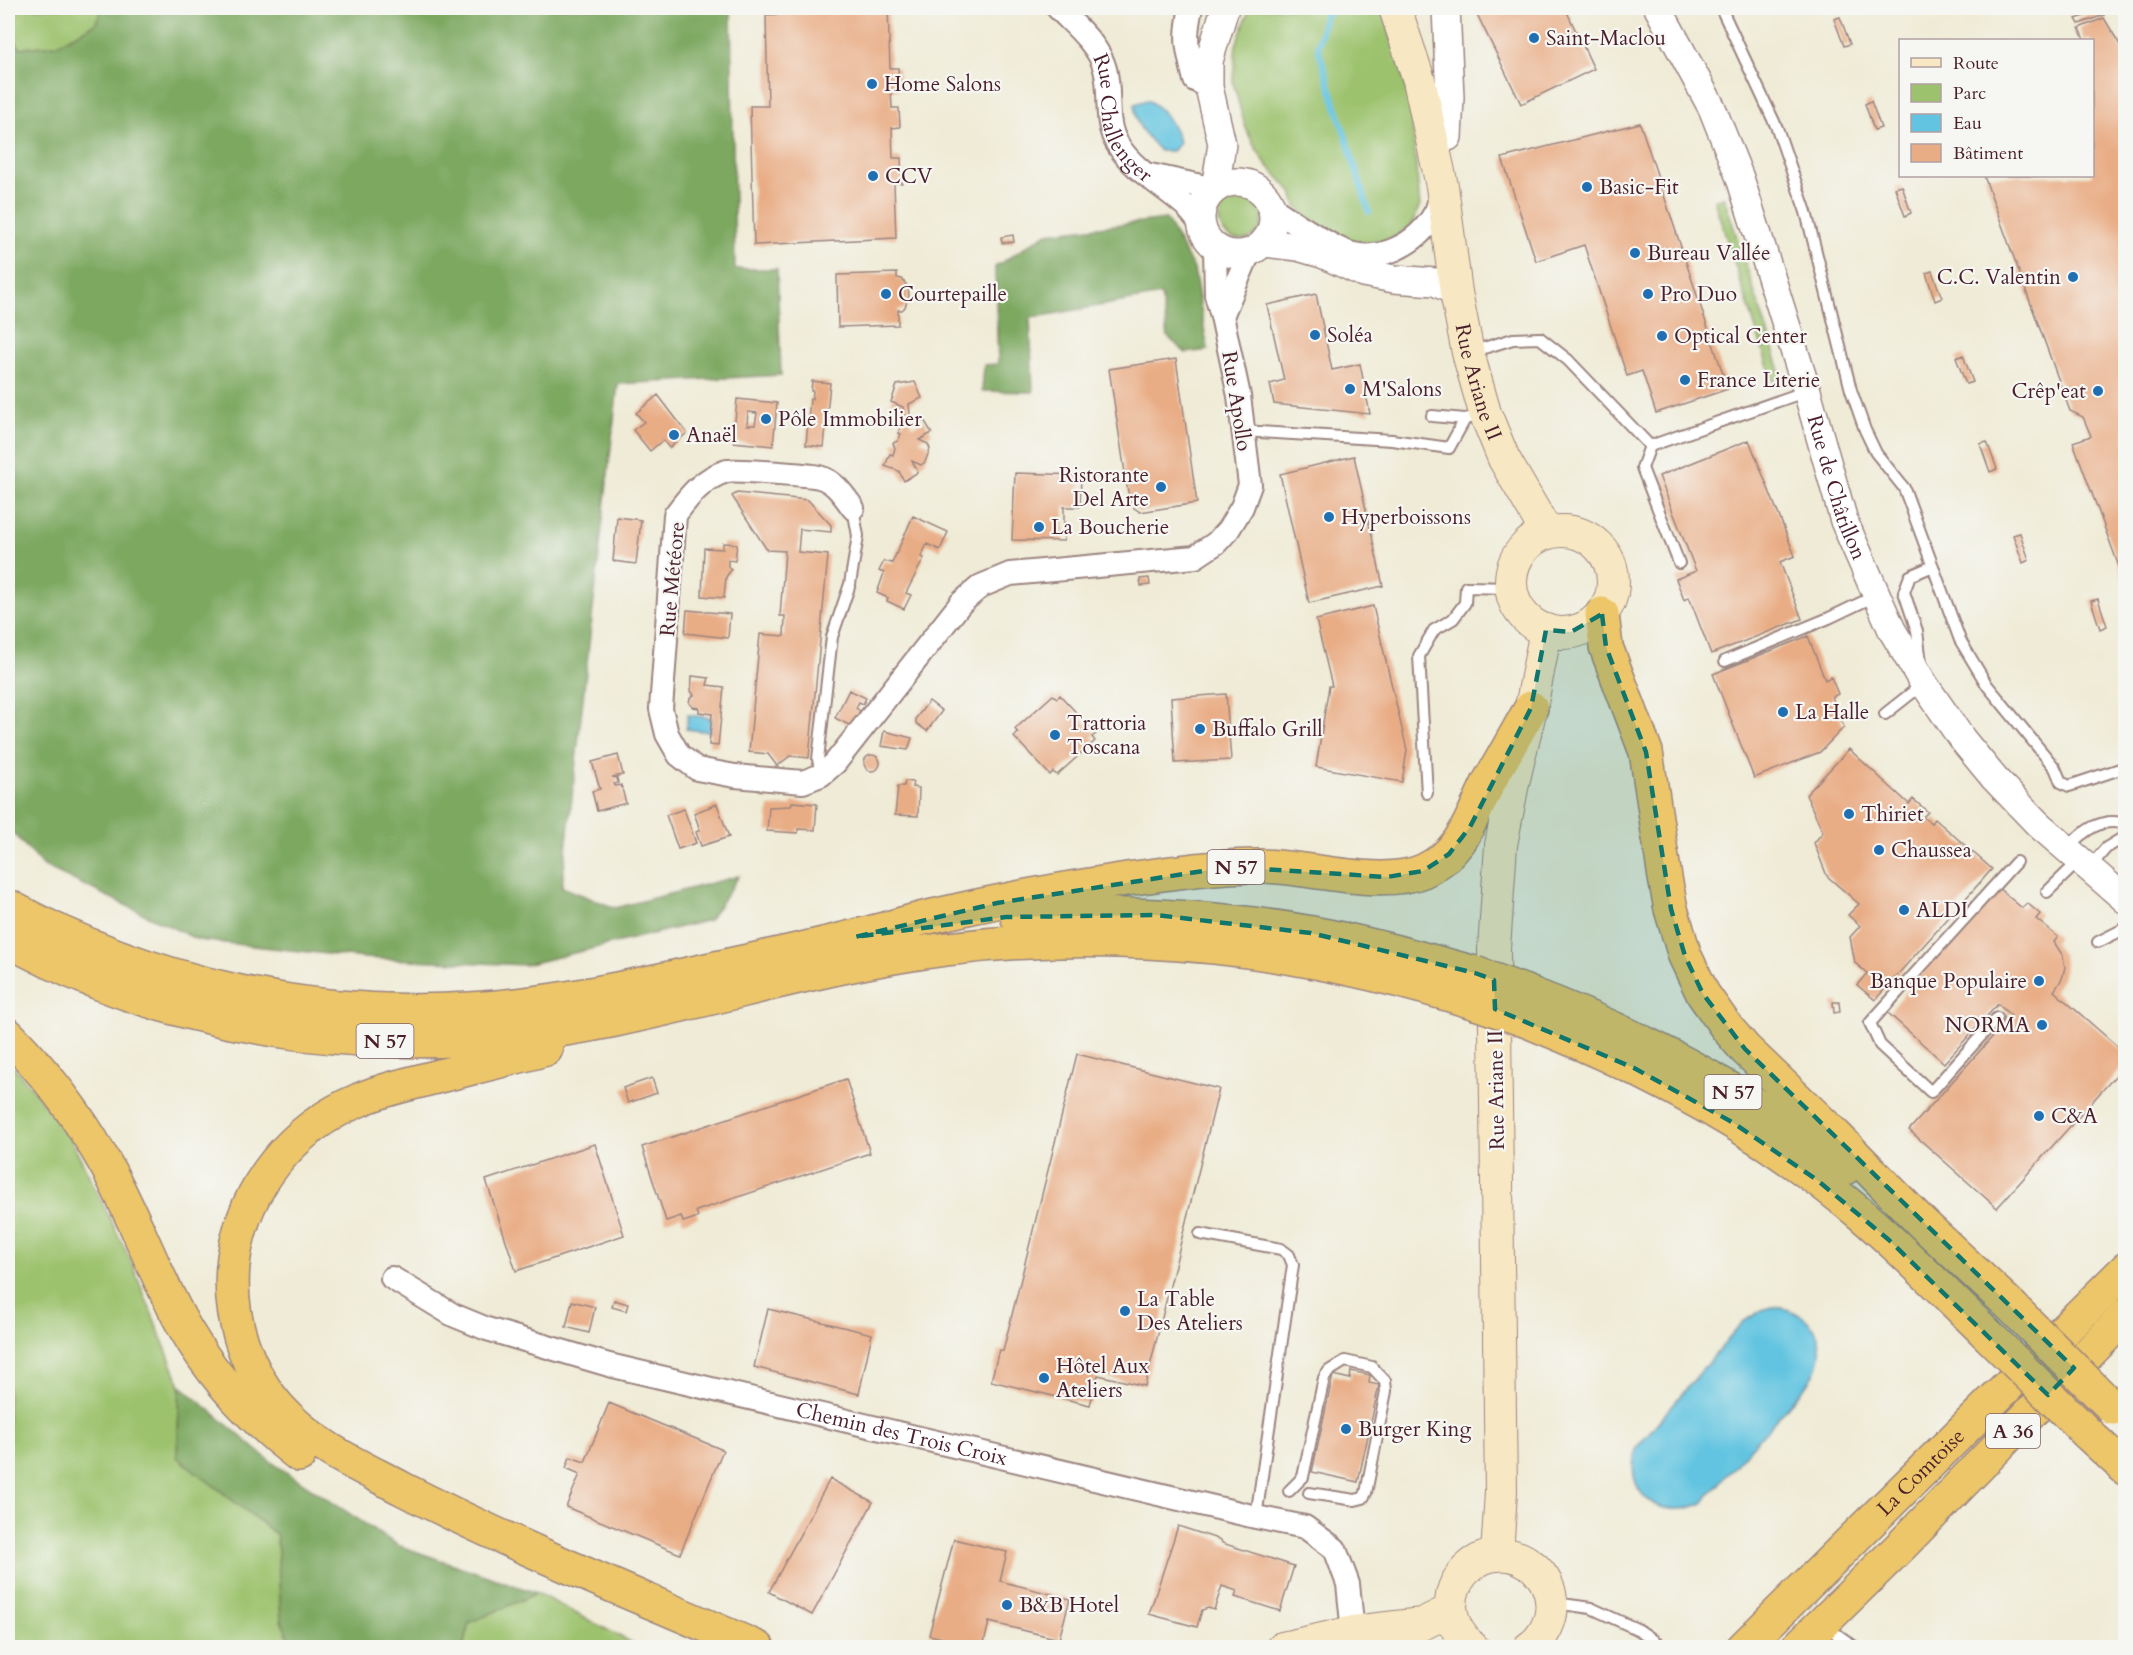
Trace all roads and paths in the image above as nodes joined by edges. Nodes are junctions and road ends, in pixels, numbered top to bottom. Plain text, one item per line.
1 (1058, 8) edge
2 (1191, 8) edge
3 (1226, 8) edge
4 (1395, 8) edge
5 (1416, 8) edge
6 (1446, 8) edge
7 (1658, 8) edge
8 (1721, 8) edge
9 (1209, 87) junction
10 (1448, 137) junction
11 (1146, 174) junction
12 (1442, 186) junction
13 (1215, 189) junction
14 (1272, 208) junction
15 (1448, 218) junction
16 (1201, 224) junction
17 (1215, 248) junction
18 (1256, 248) junction
19 (1456, 292) junction
20 (1222, 316) junction
21 (1468, 353) junction
22 (1807, 391) junction
23 (1432, 416) dead end
24 (1475, 416) junction
25 (1243, 431) junction
26 (1650, 446) junction
27 (853, 508) joint
28 (1547, 533) junction
29 (1678, 563) dead end
30 (1934, 566) junction
31 (1511, 588) junction
32 (1875, 596) junction
33 (1602, 614) junction
34 (1546, 630) junction
35 (1725, 661) dead end
36 (1924, 684) junction
37 (1531, 708) junction
38 (1885, 714) dead end
39 (2126, 767) edge
40 (821, 775) junction
41 (1427, 793) dead end
42 (2124, 822) edge
43 (2126, 836) edge
44 (2078, 859) junction
45 (2016, 862) dead end
46 (2047, 892) dead end
47 (2126, 900) edge
48 (8, 906) edge
49 (2126, 928) edge
50 (855, 937) junction
51 (8, 940) edge
52 (2098, 942) dead end
53 (773, 984) junction
54 (1475, 988) junction
55 (1527, 1006) junction
56 (1997, 1018) dead end
57 (8, 1035) edge
58 (1922, 1223) junction
59 (1200, 1234) dead end
60 (2126, 1269) edge
61 (392, 1278) dead end
62 (2126, 1315) edge
63 (2119, 1413) edge
64 (2126, 1469) edge
65 (1289, 1491) dead end
66 (1309, 1493) dead end
67 (1256, 1517) junction
68 (1497, 1555) junction
69 (1552, 1603) junction
70 (1451, 1610) junction
71 (1822, 1623) junction
72 (1353, 1632) junction
73 (724, 1647) edge
74 (758, 1647) edge
75 (1282, 1647) edge
76 (1473, 1647) edge
77 (1529, 1647) edge
78 (1665, 1647) edge
79 (1743, 1647) edge
80 (1797, 1647) edge
81 (1856, 1647) edge

1 - 11 street, Rue Challenger
2 - 9 street
3 - 9 street
4 - 12 main road, Rue Ariane II
5 - 10 main road, Rue Ariane II
6 - 10 street
7 - 22 street, Rue de Châtillon
8 - 30 lane
9 - 13 street
10 - 15 main road, Rue Ariane II
11 - 13 street, Rue Challenger
11 - 16 street
12 - 14 street
12 - 15 main road, Rue Ariane II
13 - 14 street
13 - 16 street
14 - 18 street
15 - 19 main road, Rue Ariane II
16 - 17 street
17 - 18 street
17 - 20 street, Rue Apollo
18 - 19 street
18 - 20 street
19 - 21 main road, Rue Ariane II
20 - 25 street, Rue Apollo
21 - 24 main road, Rue Ariane II
21 - 26 lane
22 - 26 lane
22 - 32 street, Rue de Châtillon
23 - 24 lane
24 - 25 lane
24 - 28 main road, Rue Ariane II
25 - 40 street, Rue Apollo
26 - 29 lane
27 - 40 lane, Rue Météore
27 - 40 street, Rue Météore
28 - 31 main road
28 - 33 main road
30 - 36 lane
30 - 39 lane
31 - 34 main road
31 - 41 lane
32 - 35 lane
32 - 36 street, Rue de Châtillon
33 - 34 main road
33 - 58 highway
34 - 37 main road, Rue Ariane II
36 - 38 lane
36 - 44 street, Rue de Châtillon
37 - 50 highway, N 57
37 - 68 main road, Rue Ariane II
42 - 44 lane
43 - 44 lane
44 - 46 lane
44 - 47 street, Rue de Châtillon
45 - 56 lane
48 - 50 highway, N 57
49 - 52 lane
50 - 54 highway, N 57
51 - 53 highway, N 57
53 - 54 highway, N 57
53 - 74 highway
54 - 55 highway, N 57, bridge
55 - 58 highway, N 57
55 - 64 highway, N 57, bridge
57 - 73 highway
58 - 63 highway, N 57, bridge
59 - 67 lane
60 - 79 highway, La Comtoise / A 36
61 - 67 street, Chemin des Trois Croix
62 - 71 highway, La Comtoise / A 36
65 - 66 lane
67 - 72 street, Chemin des Trois Croix
68 - 69 main road
68 - 70 main road
69 - 77 main road
69 - 78 lane
70 - 72 main road
70 - 76 main road
71 - 80 highway, La Comtoise / A 36
71 - 81 lane
72 - 75 main road

